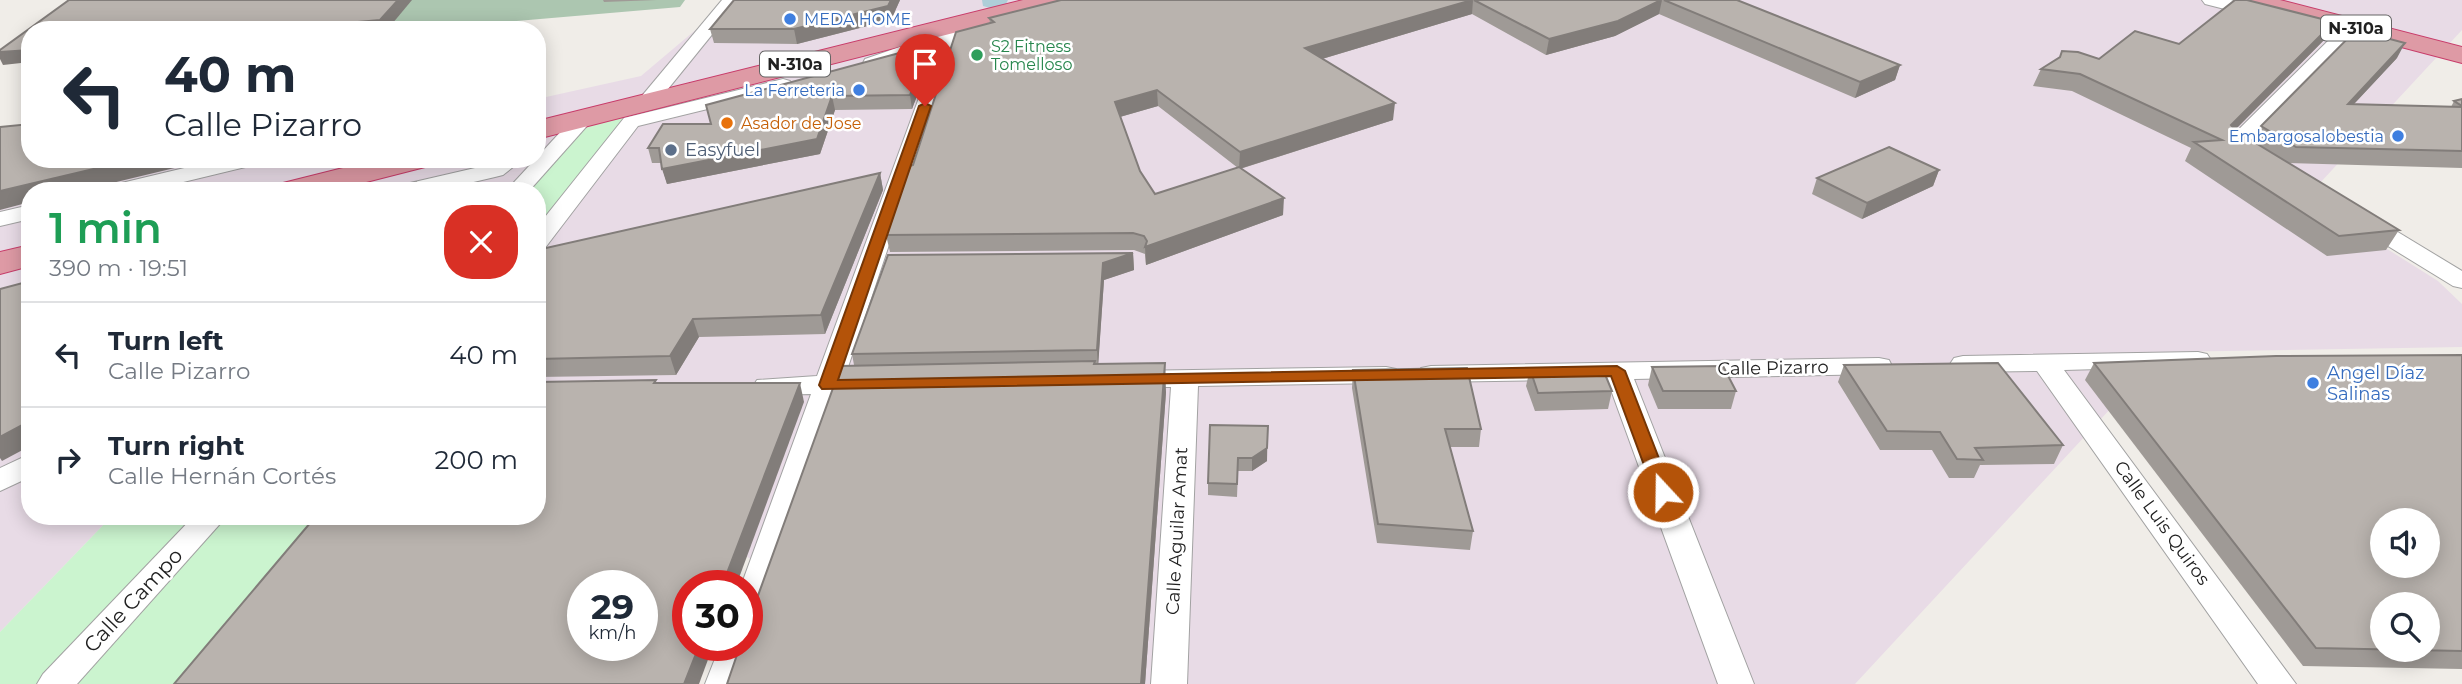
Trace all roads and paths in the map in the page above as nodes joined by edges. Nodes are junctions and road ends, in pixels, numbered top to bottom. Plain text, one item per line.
1 (731, 0) edge
2 (2211, 0) edge
3 (2250, 0) edge
4 (1060, 3) edge
5 (952, 30) junction
6 (2348, 31) junction
7 (2462, 55) edge
8 (639, 112) junction
9 (584, 118) junction
10 (546, 128) edge
11 (546, 155) edge
12 (2271, 165) edge
13 (213, 168) edge
14 (498, 168) edge
15 (535, 168) edge
16 (426, 171) edge
17 (154, 182) edge
18 (352, 182) edge
19 (460, 182) edge
20 (524, 182) edge
21 (2343, 209) edge
22 (21, 214) edge
23 (0, 219) edge
24 (546, 231) edge
25 (21, 258) edge
26 (873, 262) junction
27 (900, 262) edge
28 (0, 263) edge
29 (2462, 281) edge
30 (2226, 359) edge
31 (2045, 363) junction
32 (1907, 365) edge
33 (1935, 365) edge
34 (1617, 371) junction
35 (1185, 379) junction
36 (1104, 380) edge
37 (887, 384) edge
38 (828, 385) junction
39 (746, 386) edge
40 (21, 469) edge
41 (0, 481) edge
42 (204, 525) edge
43 (763, 570) edge
44 (731, 661) edge
45 (55, 684) edge
46 (723, 684) edge
47 (1169, 684) edge
48 (1736, 684) edge
49 (2278, 684) edge

1 - 8 street
2 - 6 street
3 - 6 highway, N-310a
4 - 5 highway, N-310a
5 - 8 highway, N-310a
5 - 26 street
6 - 7 highway, N-310a
6 - 12 street
8 - 9 highway, N-310a
8 - 24 street
9 - 10 highway, N-310a
9 - 11 street
13 - 17 street
14 - 16 street
15 - 20 street
16 - 18 highway
16 - 19 street
21 - 29 street
22 - 23 street
25 - 28 highway
26 - 27 street
26 - 38 street
30 - 31 street
31 - 33 street
31 - 49 street, Calle Luis Quiros
32 - 34 street, Calle Pizarro
34 - 35 street, Calle Pizarro
34 - 48 street
35 - 36 street, Calle Pizarro
35 - 47 street, Calle Aguilar Amat
37 - 38 street
38 - 39 street
38 - 43 street
40 - 41 street
42 - 45 street, Calle Campo
44 - 46 street

